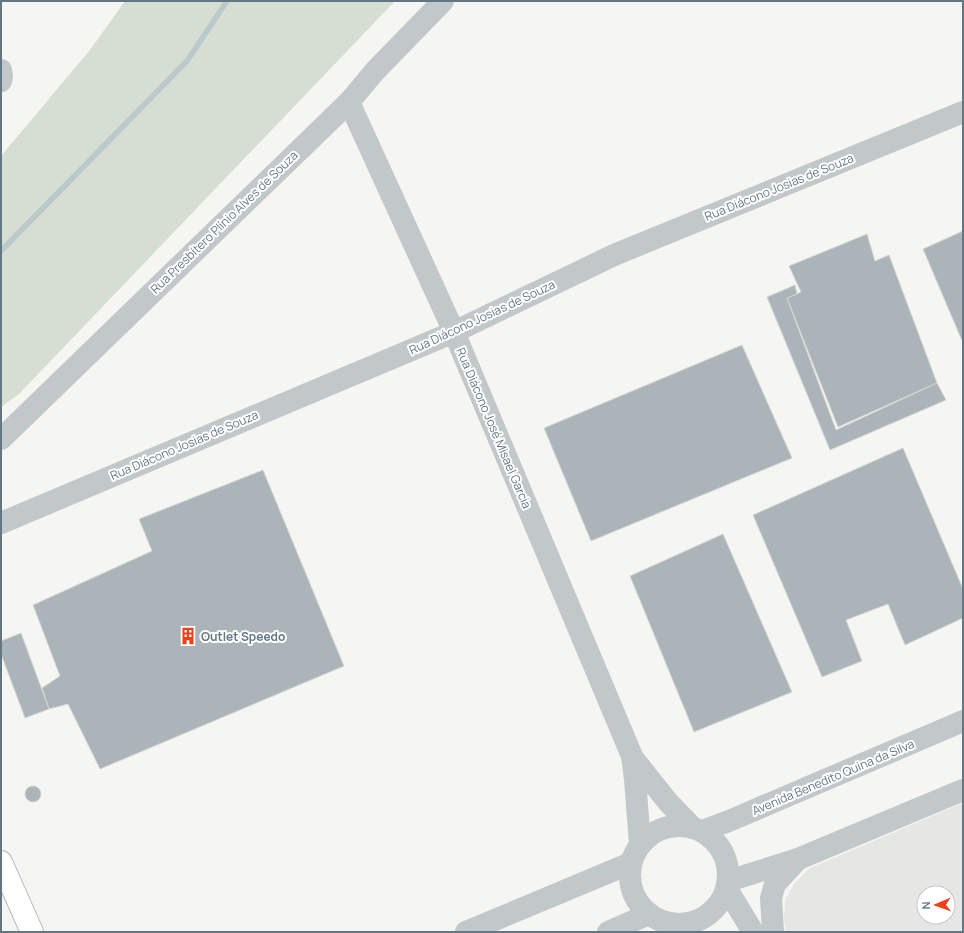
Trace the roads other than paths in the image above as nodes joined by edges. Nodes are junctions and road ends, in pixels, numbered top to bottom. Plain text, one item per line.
1 (443, 1) edge
2 (1, 70) edge
3 (1, 81) edge
4 (349, 102) junction
5 (963, 112) edge
6 (454, 332) junction
7 (1, 439) edge
8 (2, 520) edge
9 (963, 721) edge
10 (632, 756) junction
11 (963, 790) edge
12 (697, 829) junction
13 (636, 854) junction
14 (798, 859) junction
15 (1, 862) edge
16 (727, 885) junction
17 (649, 914) junction
18 (706, 927) edge
19 (32, 932) edge
20 (466, 932) edge
21 (608, 932) edge
22 (753, 932) edge
23 (772, 932) edge

1 - 4 street, Rua Presbítero Plínio Alves de Souza
2 - 3 street
4 - 6 street, Rua Diácono José Misael Garcia
4 - 7 street, Rua Presbítero Plínio Alves de Souza
5 - 6 street, Rua Diácono Josias de Souza
6 - 8 street, Rua Diácono Josias de Souza
6 - 10 street, Rua Diácono José Misael Garcia
9 - 12 street, Avenida Benedito Quina da Silva
10 - 12 street
10 - 13 street
11 - 14 street
12 - 13 street
12 - 16 street
13 - 17 street
13 - 20 street
14 - 16 street
14 - 23 street
15 - 19 highway
16 - 18 street
16 - 22 street
17 - 18 street
17 - 21 street

